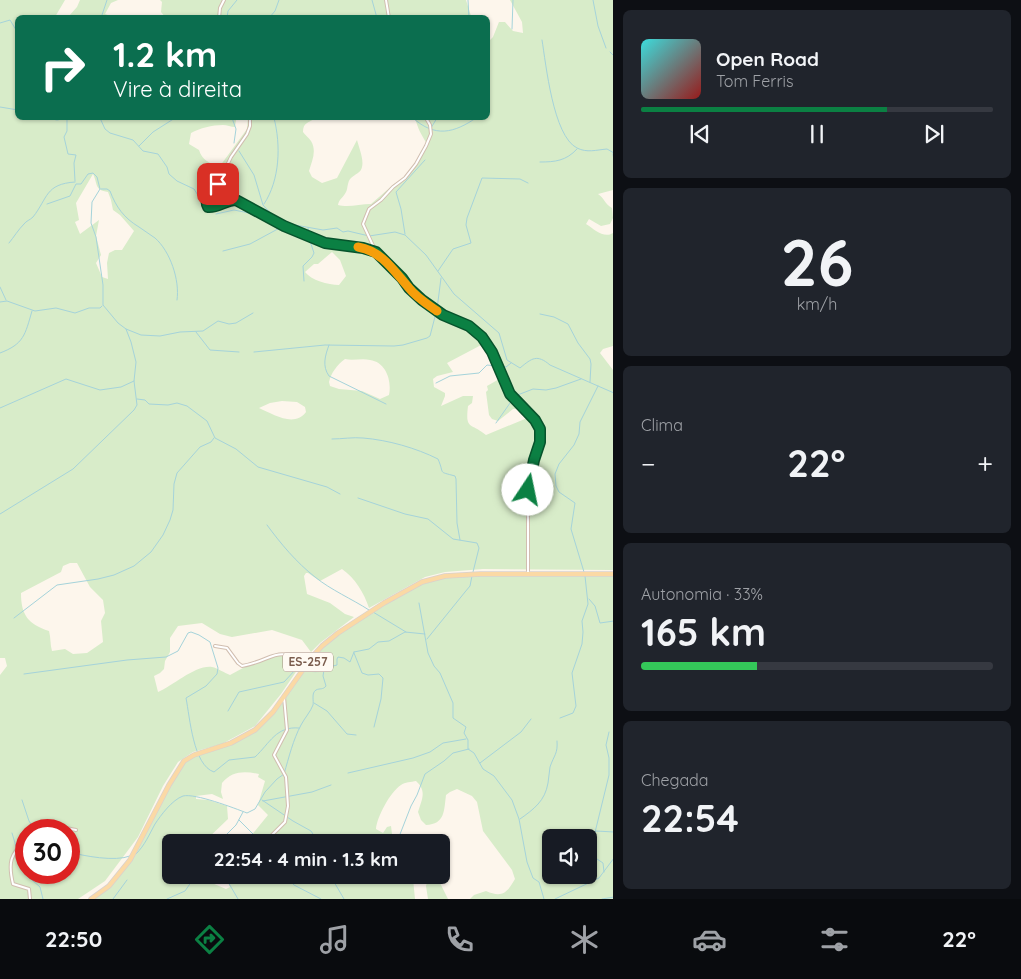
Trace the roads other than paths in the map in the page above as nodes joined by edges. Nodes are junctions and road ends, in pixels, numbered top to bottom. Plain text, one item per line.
1 (224, 0) edge
2 (386, 0) edge
3 (219, 15) edge
4 (388, 15) edge
5 (250, 120) edge
6 (427, 120) edge
7 (376, 252) junction
8 (528, 574) junction
9 (613, 574) edge
10 (215, 646) dead end
11 (309, 662) junction
12 (284, 697) junction
13 (274, 834) edge
14 (15, 852) edge
15 (30, 899) edge
16 (91, 899) edge

1 - 3 street
2 - 4 street
5 - 7 street
6 - 7 street
7 - 8 street
8 - 9 main road, ES-257
8 - 11 main road, ES-257
10 - 11 street
11 - 12 main road, ES-257
12 - 13 street
12 - 16 main road, ES-257
14 - 15 street

